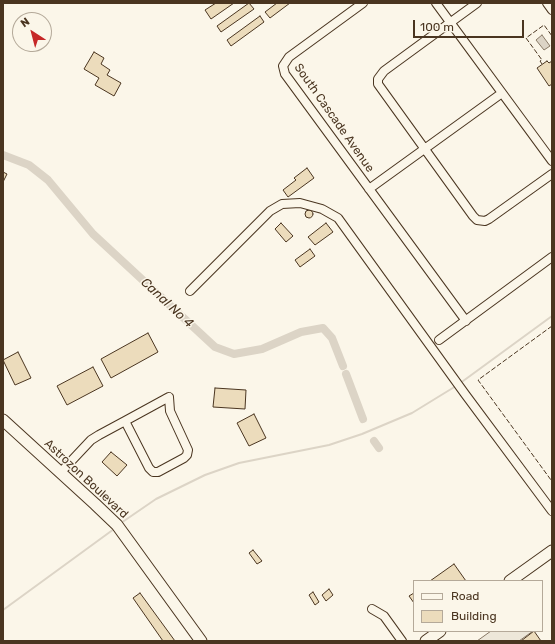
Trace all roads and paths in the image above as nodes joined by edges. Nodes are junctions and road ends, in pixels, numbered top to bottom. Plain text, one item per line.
1 (363, 3) edge
2 (436, 3) edge
3 (477, 3) edge
4 (547, 3) edge
5 (552, 10) edge
6 (450, 23) junction
7 (502, 93) junction
8 (424, 150) junction
9 (552, 161) edge
10 (552, 174) edge
11 (369, 189) junction
12 (552, 258) edge
13 (190, 291) dead end
14 (466, 320) junction
15 (439, 340) dead end
16 (3, 420) edge
17 (125, 421) junction
18 (60, 473) junction
19 (552, 512) edge
20 (552, 551) edge
21 (511, 580) edge
22 (372, 609) dead end
23 (439, 632) edge
24 (201, 641) edge
25 (402, 641) edge
26 (428, 641) edge

1 - 11 street, South Cascade Avenue
2 - 6 street
3 - 6 street
4 - 5 street
6 - 7 street
6 - 8 street
7 - 8 street, South Cascade Avenue
7 - 9 street
8 - 10 street
8 - 11 street, South Cascade Avenue
11 - 14 street, South Cascade Avenue
12 - 14 street
13 - 19 street
14 - 15 street
16 - 18 main road, Astrozon Boulevard
17 - 17 street
17 - 18 street
18 - 24 main road, Astrozon Boulevard
20 - 21 main road
22 - 25 street
23 - 26 main road

